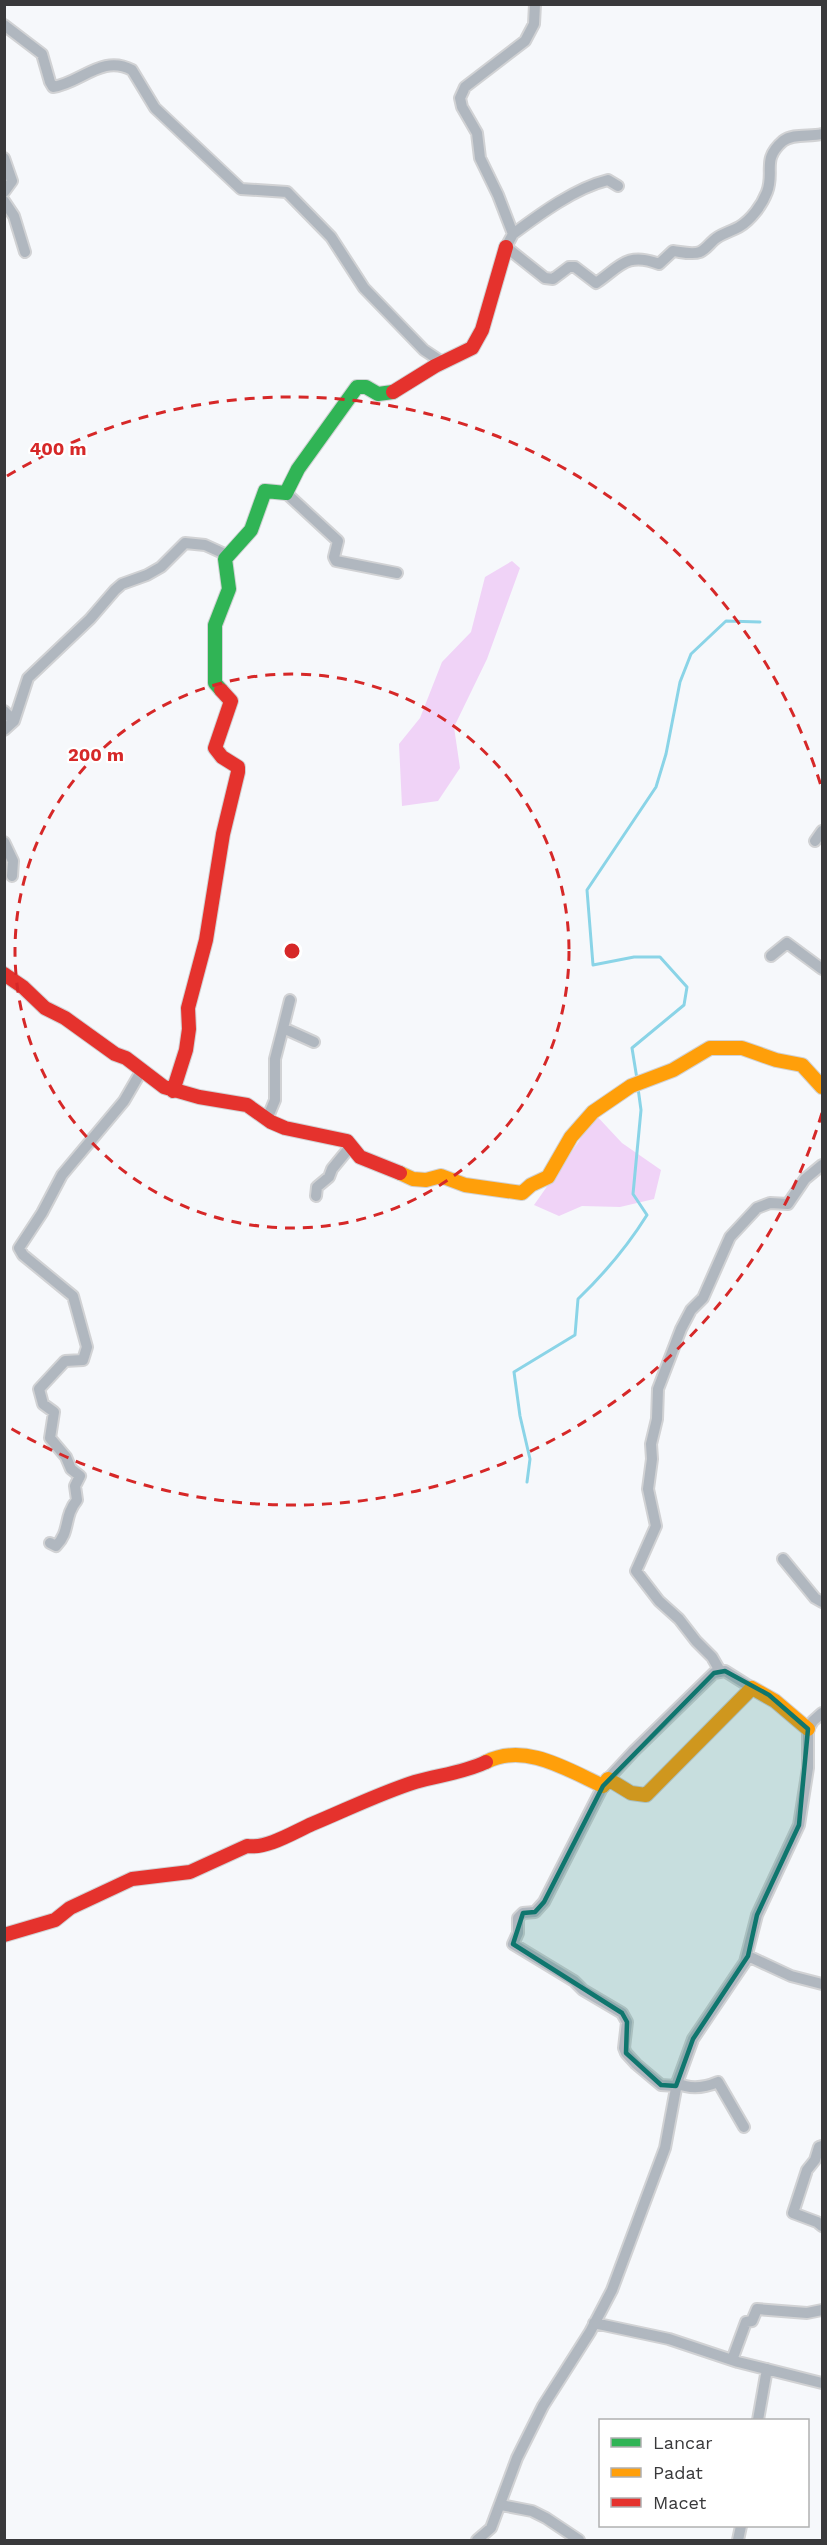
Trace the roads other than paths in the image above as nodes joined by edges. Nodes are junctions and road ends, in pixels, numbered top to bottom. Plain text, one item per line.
1 (535, 4) edge
2 (4, 25) edge
3 (822, 134) edge
4 (4, 158) edge
5 (618, 186) dead end
6 (4, 192) edge
7 (4, 201) edge
8 (510, 241) junction
9 (25, 252) dead end
10 (442, 362) junction
11 (286, 493) junction
12 (227, 555) junction
13 (397, 573) dead end
14 (4, 711) edge
15 (14, 721) junction
16 (4, 730) edge
17 (822, 831) edge
18 (815, 841) dead end
19 (4, 842) edge
20 (12, 876) dead end
21 (771, 956) dead end
22 (822, 969) edge
23 (4, 974) edge
24 (290, 1000) dead end
25 (283, 1028) junction
26 (314, 1042) dead end
27 (142, 1070) junction
28 (822, 1087) edge
29 (173, 1091) junction
30 (267, 1119) junction
31 (350, 1147) junction
32 (822, 1165) edge
33 (316, 1196) dead end
34 (50, 1543) dead end
35 (783, 1559) dead end
36 (822, 1602) edge
37 (720, 1671) junction
38 (752, 1688) junction
39 (822, 1713) edge
40 (808, 1730) junction
41 (605, 1783) junction
42 (4, 1935) edge
43 (748, 1956) junction
44 (822, 1984) edge
45 (677, 2084) junction
46 (744, 2127) dead end
47 (822, 2146) edge
48 (822, 2154) edge
49 (822, 2165) edge
50 (822, 2226) edge
51 (822, 2310) edge
52 (594, 2324) junction
53 (732, 2360) junction
54 (767, 2369) junction
55 (822, 2383) edge
56 (758, 2419) edge
57 (501, 2505) junction
58 (477, 2541) edge
59 (579, 2541) edge

1 - 8 street
2 - 10 street
3 - 8 street
4 - 6 street
5 - 8 street
7 - 9 street
8 - 10 street
10 - 11 street
11 - 12 street
11 - 13 street
12 - 15 street
12 - 29 street
14 - 15 street
15 - 16 street
17 - 18 street
19 - 20 street
21 - 22 street
23 - 27 street
24 - 25 street
25 - 26 street
25 - 30 street
27 - 29 street
27 - 34 street
28 - 31 street
29 - 30 street
30 - 31 street
31 - 33 street
32 - 37 street
35 - 36 street
37 - 38 street
37 - 41 street
38 - 40 street
38 - 41 street
39 - 40 street
40 - 43 street
41 - 42 street
41 - 45 street
43 - 44 street
43 - 45 street
45 - 46 street
45 - 52 street
47 - 50 street
48 - 49 street
51 - 53 street
52 - 53 street
52 - 57 street
53 - 54 street
54 - 55 street
54 - 56 street
57 - 58 street
57 - 59 street

